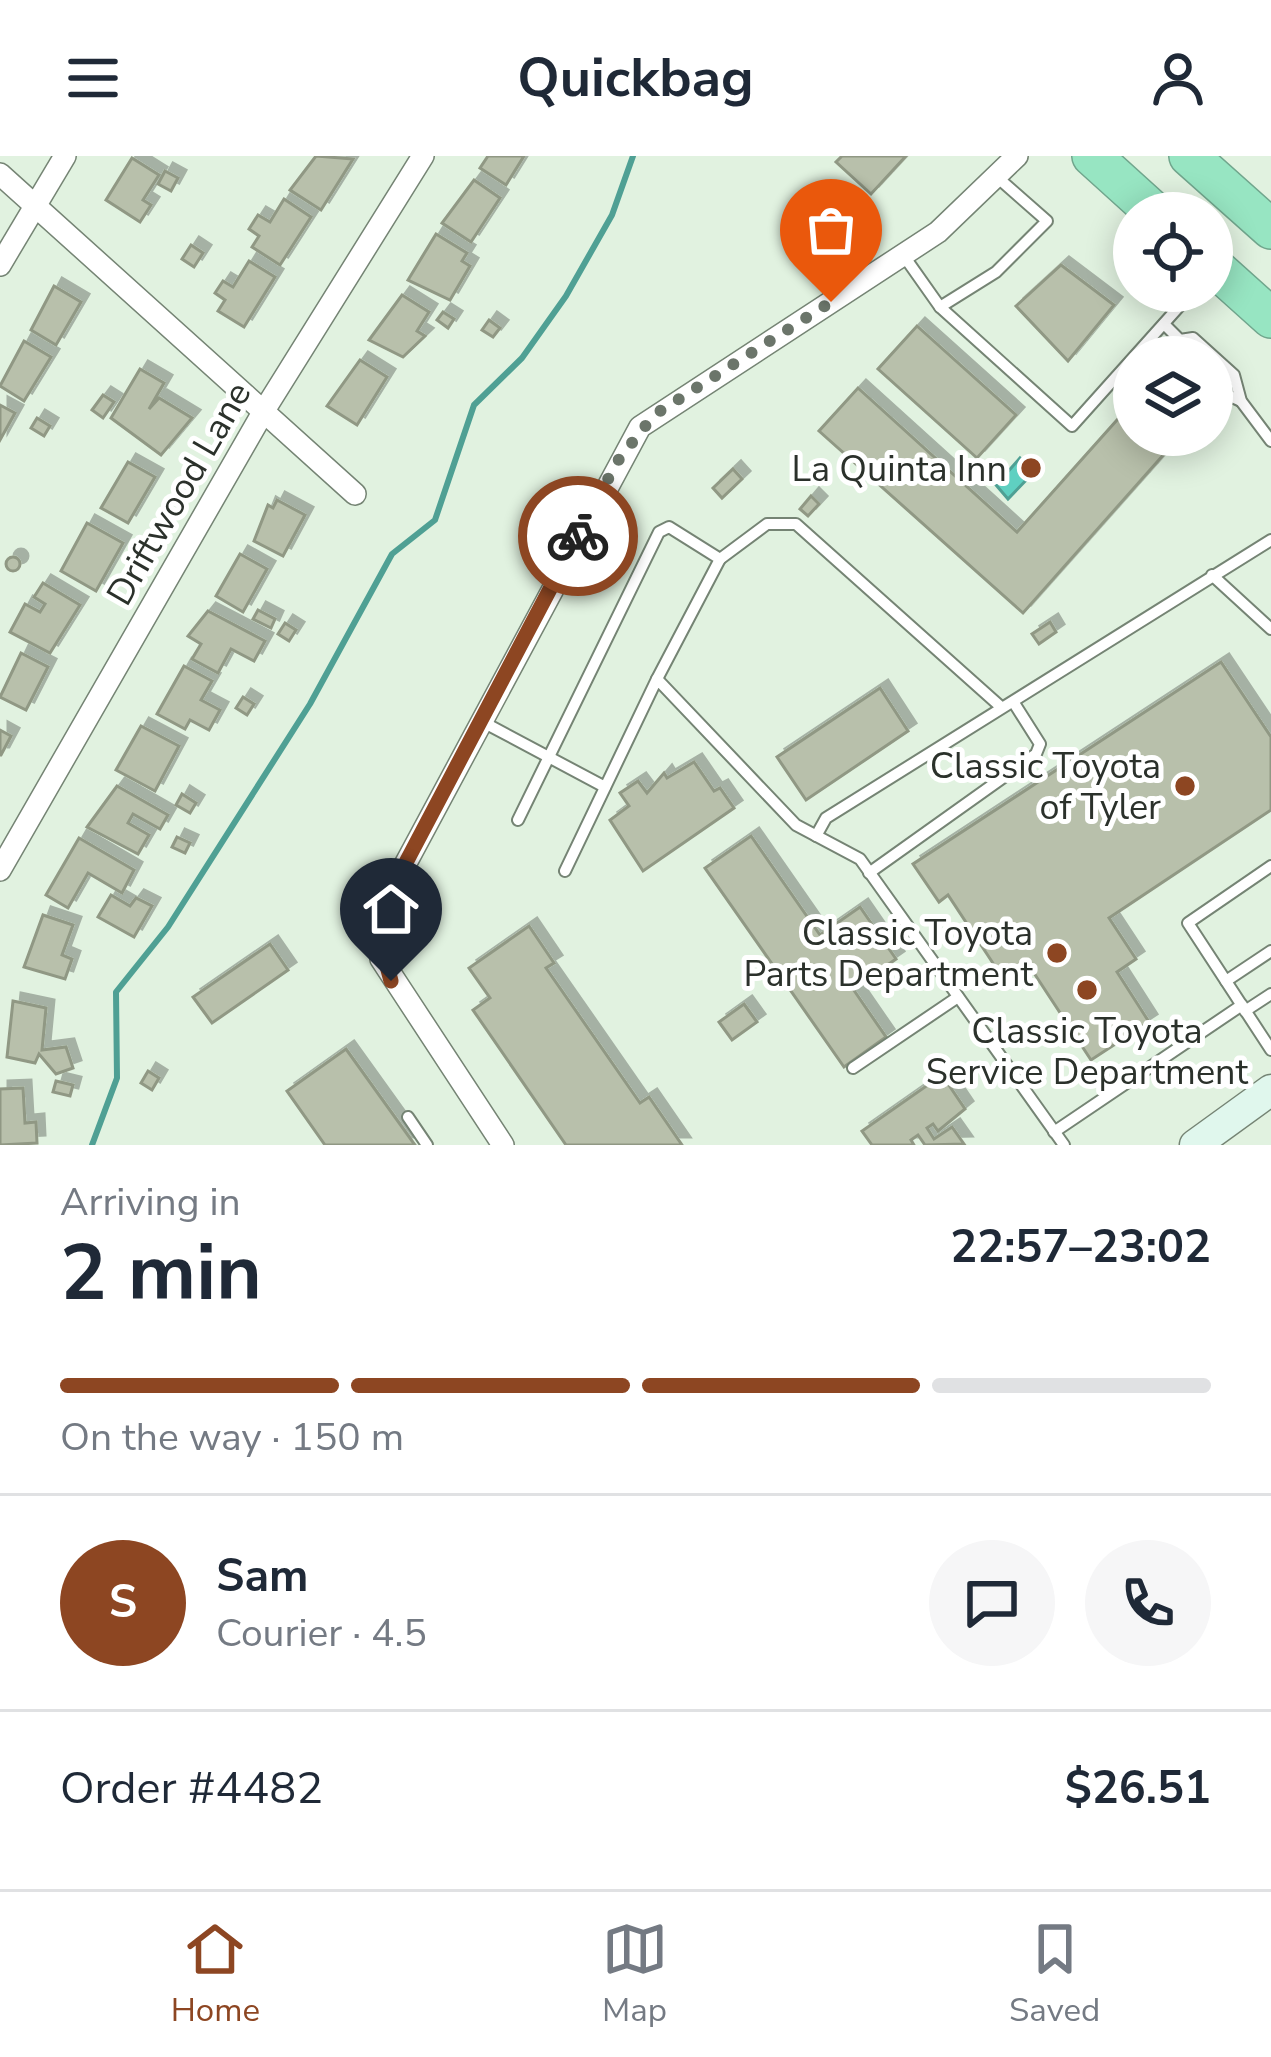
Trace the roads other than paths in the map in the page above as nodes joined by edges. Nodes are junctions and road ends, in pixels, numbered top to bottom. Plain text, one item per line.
1 (65, 156) edge
2 (423, 156) edge
3 (1017, 156) edge
4 (1092, 156) edge
5 (1190, 156) edge
6 (0, 174) edge
7 (997, 177) junction
8 (1132, 192) edge
9 (35, 206) junction
10 (1271, 230) edge
11 (904, 256) junction
12 (0, 265) edge
13 (1233, 291) edge
14 (940, 307) junction
15 (1174, 312) edge
16 (1271, 318) edge
17 (1163, 324) junction
18 (1176, 336) edge
19 (1233, 374) edge
20 (1233, 397) edge
21 (1241, 401) junction
22 (265, 409) junction
23 (1271, 441) edge
24 (355, 494) dead end
25 (1271, 540) edge
26 (720, 559) junction
27 (1211, 574) junction
28 (1271, 629) edge
29 (657, 679) junction
30 (1008, 705) junction
31 (481, 721) junction
32 (548, 758) junction
33 (605, 787) junction
34 (518, 820) dead end
35 (815, 836) junction
36 (1271, 866) edge
37 (0, 870) edge
38 (565, 871) dead end
39 (869, 873) junction
40 (1271, 951) edge
41 (1226, 981) junction
42 (1271, 994) edge
43 (958, 997) junction
44 (1244, 1008) junction
45 (1271, 1050) edge
46 (854, 1068) dead end
47 (1271, 1090) edge
48 (407, 1118) dead end
49 (1054, 1132) junction
50 (427, 1145) edge
51 (502, 1145) edge
52 (1064, 1145) edge
53 (1195, 1145) edge

1 - 9 street
2 - 22 street, Driftwood Lane
3 - 7 street
4 - 8 highway
5 - 10 highway
6 - 9 street
7 - 11 street
7 - 14 lane
9 - 12 street
9 - 22 street
11 - 14 lane
11 - 31 street
13 - 16 highway
14 - 17 lane
15 - 17 lane
17 - 18 lane
19 - 21 lane
20 - 21 lane
21 - 23 lane
22 - 24 street
22 - 37 street, Driftwood Lane
25 - 27 lane
26 - 29 lane
26 - 30 lane
26 - 32 lane
27 - 28 lane
27 - 30 lane
29 - 33 lane
29 - 35 lane
30 - 35 lane
30 - 39 lane
31 - 32 lane
31 - 51 street
32 - 33 lane
32 - 34 lane
33 - 38 lane
35 - 39 lane
36 - 41 lane
39 - 43 lane
40 - 41 lane
41 - 44 lane
42 - 44 lane
43 - 46 lane
43 - 49 lane
44 - 45 lane
44 - 49 lane
47 - 53 main road
48 - 50 lane
49 - 52 lane

